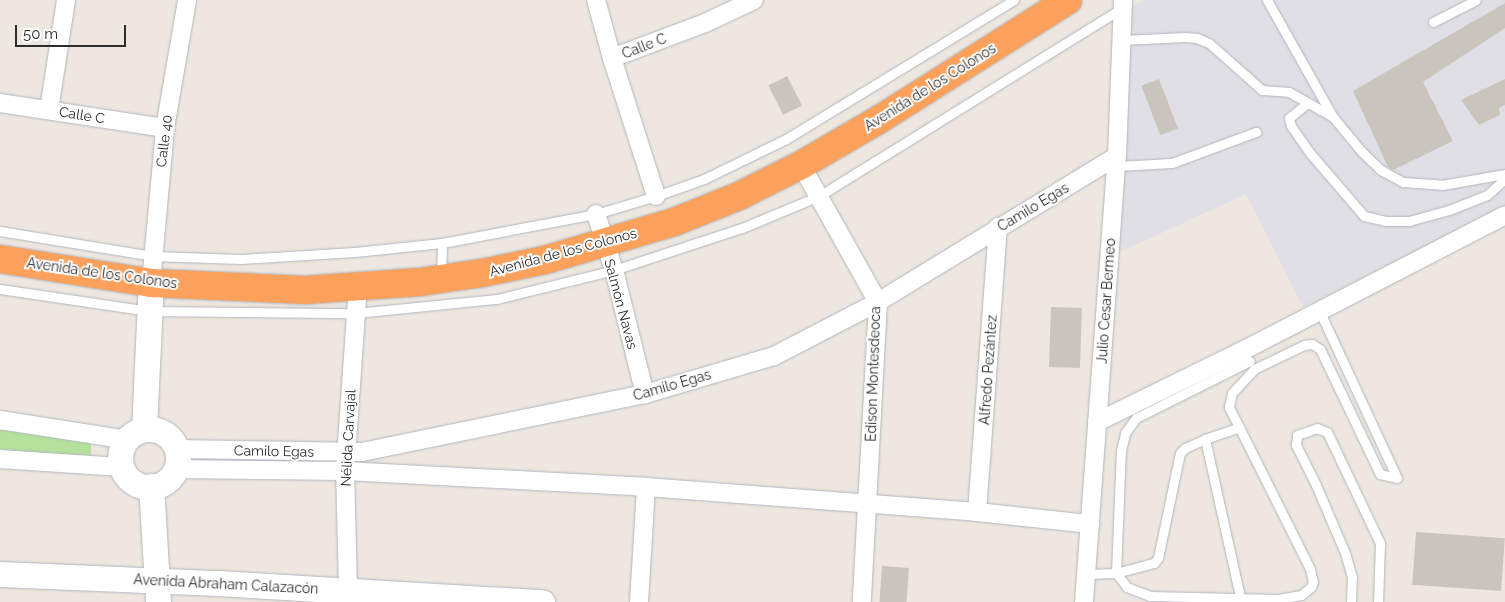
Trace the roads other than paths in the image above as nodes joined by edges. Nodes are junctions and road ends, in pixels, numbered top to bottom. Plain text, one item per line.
1 (66, 0) edge
2 (187, 0) edge
3 (596, 0) edge
4 (754, 0) edge
5 (1014, 0) edge
6 (1068, 0) edge
7 (1267, 0) edge
8 (1476, 0) edge
9 (1123, 4) edge
10 (1433, 22) dead end
11 (1122, 40) junction
12 (612, 58) junction
13 (0, 103) edge
14 (1307, 103) junction
15 (49, 110) junction
16 (1334, 117) junction
17 (165, 128) junction
18 (1256, 132) dead end
19 (1116, 161) junction
20 (802, 165) junction
21 (1505, 174) edge
22 (1505, 178) edge
23 (656, 196) junction
24 (819, 196) junction
25 (596, 214) junction
26 (1505, 215) edge
27 (998, 227) junction
28 (0, 230) edge
29 (442, 243) junction
30 (604, 244) junction
31 (152, 256) junction
32 (0, 259) edge
33 (614, 270) junction
34 (441, 279) junction
35 (151, 283) junction
36 (358, 286) junction
37 (0, 288) edge
38 (878, 302) junction
39 (1319, 310) junction
40 (149, 311) junction
41 (356, 313) junction
42 (1249, 360) junction
43 (645, 394) junction
44 (0, 420) edge
45 (1097, 422) junction
46 (1240, 427) junction
47 (136, 434) junction
48 (1205, 439) junction
49 (346, 453) junction
50 (0, 459) edge
51 (176, 459) junction
52 (121, 467) junction
53 (345, 471) junction
54 (151, 486) junction
55 (646, 487) junction
56 (867, 503) junction
57 (977, 512) junction
58 (1090, 524) junction
59 (1116, 573) junction
60 (0, 574) edge
61 (1086, 574) junction
62 (348, 590) junction
63 (158, 591) edge
64 (1240, 597) junction
65 (542, 602) edge
66 (639, 602) edge
67 (862, 602) edge
68 (1084, 602) edge
69 (1351, 602) edge
70 (1378, 602) edge

1 - 15 street
2 - 17 street, Calle 40
3 - 12 street
4 - 12 street, Calle C
5 - 23 lane
6 - 20 highway, Avenida de los Colonos
7 - 16 lane
8 - 10 lane
9 - 11 street, Julio Cesar Bermeo
9 - 24 lane
11 - 14 lane
11 - 19 street, Julio Cesar Bermeo
12 - 23 street, Calle C
13 - 15 street, Calle C
14 - 16 lane
14 - 22 lane
15 - 17 street, Calle C
16 - 21 lane
17 - 31 street, Calle 40
18 - 19 lane
19 - 27 street, Camilo Egas
19 - 45 street, Julio Cesar Bermeo
20 - 24 street, Edison Montesdeoca
20 - 30 highway, Avenida de los Colonos
23 - 25 lane
24 - 33 lane
24 - 38 street, Edison Montesdeoca
25 - 29 lane
25 - 30 street, Salmón Navas
26 - 39 street
27 - 38 street, Camilo Egas
27 - 57 street, Alfredo Pezántez
28 - 31 lane
29 - 31 lane
29 - 34 lane
30 - 33 street, Salmón Navas
30 - 34 highway, Avenida de los Colonos
31 - 35 street, Calle 40
32 - 35 highway, Avenida de los Colonos
33 - 41 lane
33 - 43 street, Salmón Navas
34 - 36 highway, Avenida de los Colonos
35 - 36 highway, Avenida de los Colonos
35 - 40 main road
36 - 41 street, Nélida Carvajal
37 - 40 lane
38 - 43 street, Camilo Egas
38 - 56 street, Edison Montesdeoca
39 - 42 street
39 - 42 lane
40 - 41 lane
40 - 47 main road
41 - 49 street, Nélida Carvajal
42 - 45 street
42 - 46 lane
42 - 59 lane
43 - 49 street, Camilo Egas
44 - 47 street
45 - 58 street, Julio Cesar Bermeo
46 - 48 lane
46 - 64 lane
47 - 51 main road
47 - 52 main road
48 - 59 lane
48 - 64 lane
49 - 51 street, Camilo Egas
49 - 53 street, Nélida Carvajal
50 - 52 street
51 - 53 street, Camilo Egas
51 - 54 main road
52 - 54 main road
53 - 55 street, Camilo Egas
53 - 62 street, Nélida Carvajal
54 - 63 main road
55 - 56 street, Camilo Egas
55 - 66 street
56 - 57 street, Camilo Egas
56 - 67 street, Edison Montesdeoca
57 - 58 street, Camilo Egas
58 - 61 street, Julio Cesar Bermeo
59 - 61 lane
59 - 64 lane
60 - 63 main road, Avenida Abraham Calazacón
61 - 68 street, Julio Cesar Bermeo
62 - 63 main road, Avenida Abraham Calazacón
62 - 65 main road, Avenida Abraham Calazacón
69 - 70 lane

